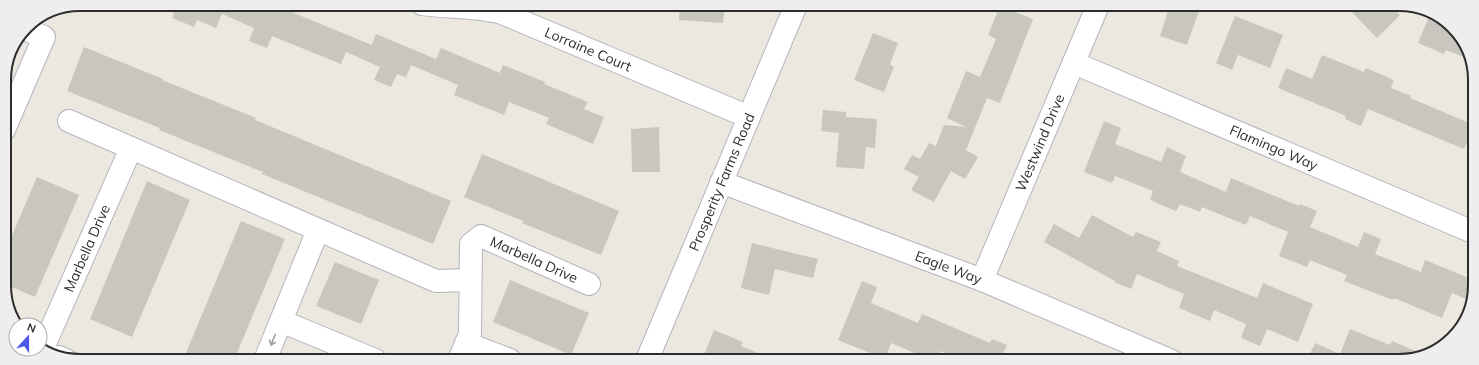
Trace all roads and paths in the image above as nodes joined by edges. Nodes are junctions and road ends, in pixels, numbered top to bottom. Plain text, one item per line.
1 (494, 11) edge
2 (793, 11) edge
3 (1096, 11) edge
4 (31, 31) edge
5 (1074, 63) junction
6 (11, 114) edge
7 (749, 117) junction
8 (69, 121) dead end
9 (131, 148) junction
10 (721, 182) junction
11 (1468, 229) edge
12 (318, 230) junction
13 (470, 280) junction
14 (982, 280) junction
15 (589, 284) dead end
16 (281, 321) junction
17 (48, 337) edge
18 (463, 352) edge
19 (267, 354) edge
20 (361, 354) edge
21 (475, 354) edge
22 (649, 354) edge
23 (1156, 354) edge

1 - 7 street, Lorraine Court
2 - 7 street, Prosperity Farms Road
3 - 5 street, Westwind Drive
4 - 6 street
5 - 11 street, Flamingo Way
5 - 14 street, Westwind Drive
7 - 10 street, Prosperity Farms Road
8 - 9 street
9 - 12 street
9 - 17 street, Marbella Drive
10 - 14 street, Eagle Way
10 - 22 street, Prosperity Farms Road
12 - 13 street
12 - 16 street
13 - 15 street, Marbella Drive
13 - 18 street, Marbella Drive
14 - 23 street, Eagle Way
16 -> 19 street
16 - 20 street
18 - 21 street, Marbella Drive

